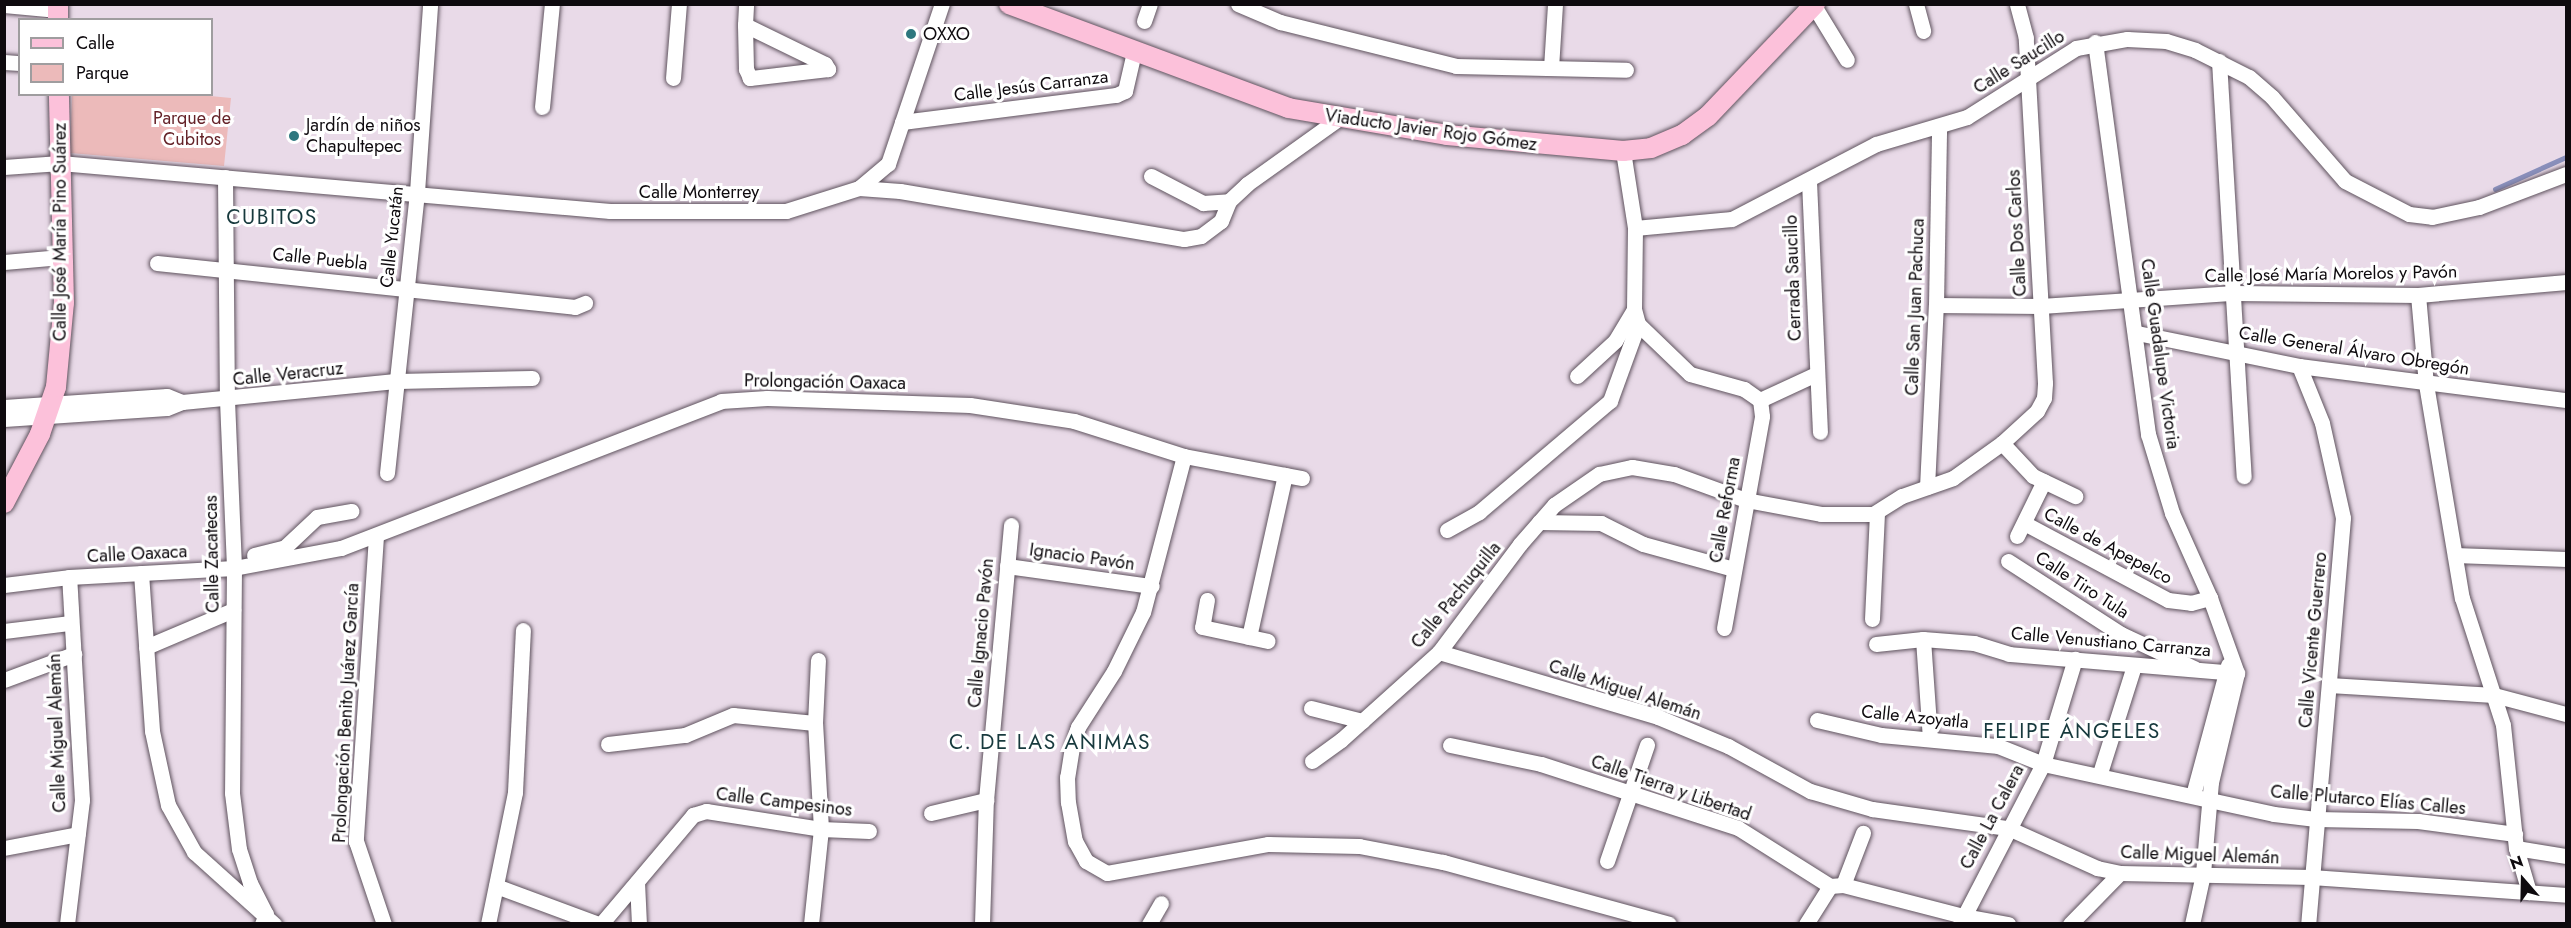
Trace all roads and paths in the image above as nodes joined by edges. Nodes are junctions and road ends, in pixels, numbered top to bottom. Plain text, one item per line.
1 (430, 4) edge
2 (552, 4) edge
3 (679, 4) edge
4 (746, 4) edge
5 (942, 4) edge
6 (1009, 4) edge
7 (1150, 4) edge
8 (1238, 4) edge
9 (1555, 4) edge
10 (1916, 4) edge
11 (2017, 4) edge
12 (4, 5) edge
13 (1815, 5) edge
14 (58, 11) edge
15 (1144, 21) dead end
16 (745, 25) junction
17 (1923, 31) dead end
18 (2095, 42) junction
19 (1134, 52) junction
20 (1847, 60) dead end
21 (2219, 61) junction
22 (1551, 68) junction
23 (1626, 70) dead end
24 (673, 78) dead end
25 (2028, 82) junction
26 (59, 96) edge
27 (542, 106) dead end
28 (1341, 117) junction
29 (902, 122) junction
30 (1939, 127) junction
31 (1623, 151) junction
32 (60, 163) junction
33 (4, 167) edge
34 (2566, 174) edge
35 (1152, 176) dead end
36 (225, 177) junction
37 (1809, 181) junction
38 (859, 189) junction
39 (417, 192) junction
40 (1229, 201) junction
41 (1635, 228) junction
42 (61, 257) junction
43 (4, 262) edge
44 (157, 263) dead end
45 (224, 269) junction
46 (2566, 282) edge
47 (405, 288) junction
48 (2234, 293) junction
49 (2418, 295) junction
50 (2133, 301) junction
51 (585, 303) dead end
52 (1936, 305) junction
53 (2041, 306) junction
54 (1636, 317) junction
55 (2137, 333) junction
56 (2238, 354) junction
57 (2299, 366) junction
58 (1816, 374) junction
59 (1577, 376) dead end
60 (532, 378) dead end
61 (398, 381) junction
62 (2426, 384) junction
63 (227, 400) junction
64 (1760, 400) junction
65 (2566, 400) edge
66 (4, 407) edge
67 (49, 409) junction
68 (4, 419) edge
69 (1820, 432) dead end
70 (2002, 443) junction
71 (1184, 456) junction
72 (387, 473) dead end
73 (1285, 475) junction
74 (2244, 476) dead end
75 (1302, 478) dead end
76 (2044, 481) junction
77 (1928, 487) junction
78 (2076, 496) dead end
79 (1746, 500) junction
80 (5, 502) edge
81 (351, 511) dead end
82 (1877, 513) junction
83 (1539, 522) junction
84 (1011, 525) dead end
85 (1447, 530) dead end
86 (376, 536) junction
87 (2455, 555) junction
88 (2566, 560) edge
89 (2008, 561) dead end
90 (233, 563) junction
91 (1006, 566) junction
92 (1734, 569) junction
93 (141, 573) junction
94 (69, 577) junction
95 (4, 585) edge
96 (1152, 586) junction
97 (2210, 598) junction
98 (1207, 600) dead end
99 (233, 610) junction
100 (1872, 619) dead end
101 (69, 623) junction
102 (1724, 628) dead end
103 (523, 630) dead end
104 (4, 631) edge
105 (1249, 637) junction
106 (1923, 639) junction
107 (1268, 641) dead end
108 (1876, 644) dead end
109 (146, 647) junction
110 (1439, 652) junction
111 (74, 654) junction
112 (2075, 658) junction
113 (818, 660) dead end
114 (2134, 666) junction
115 (2231, 668) junction
116 (2200, 671) junction
117 (4, 680) edge
118 (2328, 685) junction
119 (2494, 695) junction
120 (1311, 708) dead end
121 (2566, 714) edge
122 (1817, 720) dead end
123 (1362, 721) junction
124 (815, 723) junction
125 (2218, 730) junction
126 (1930, 738) junction
127 (608, 744) dead end
128 (1450, 744) dead end
129 (1647, 745) dead end
130 (1312, 761) dead end
131 (2043, 764) junction
132 (2100, 773) junction
133 (1628, 792) junction
134 (2193, 795) junction
135 (2210, 798) junction
136 (986, 800) junction
137 (931, 813) dead end
138 (2316, 819) junction
139 (2008, 828) junction
140 (820, 829) junction
141 (869, 831) dead end
142 (1863, 833) dead end
143 (78, 834) junction
144 (2516, 841) junction
145 (4, 848) edge
146 (2566, 856) edge
147 (1607, 861) dead end
148 (2120, 873) junction
149 (2202, 874) junction
150 (2312, 877) junction
151 (637, 882) junction
152 (1836, 885) junction
153 (496, 886) junction
154 (2529, 892) junction
155 (2566, 895) edge
156 (1161, 903) dead end
157 (267, 920) edge
158 (1961, 920) edge
159 (2073, 923) edge
160 (67, 924) edge
161 (384, 924) edge
162 (488, 924) edge
163 (600, 924) edge
164 (639, 924) edge
165 (811, 924) edge
166 (982, 924) edge
167 (1149, 924) edge
168 (1669, 924) edge
169 (1806, 924) edge
170 (2008, 924) edge
171 (2192, 924) edge
172 (2308, 924) edge

1 - 39 street, Calle Yucatán
2 - 27 street
3 - 24 street
4 - 16 street
5 - 29 street
6 - 19 main road, Viaducto Javier Rojo Gómez
7 - 15 street
8 - 22 street
9 - 22 street
10 - 17 street
11 - 25 street, Calle Dos Carlos
12 - 14 street
13 - 20 street
13 - 31 main road, Viaducto Javier Rojo Gómez
16 - 16 street
18 - 21 street, Calle Saucillo
18 - 25 street, Calle Saucillo
18 - 50 street, Calle Guadalupe Victoria
19 - 28 main road, Viaducto Javier Rojo Gómez
19 - 29 street, Calle Jesús Carranza
21 - 34 street, Calle Saucillo
21 - 48 street
22 - 23 street
25 - 30 street, Calle Saucillo
25 - 53 street, Calle Dos Carlos
26 - 32 main road, Calle José María Pino Suárez
28 - 31 main road, Viaducto Javier Rojo Gómez
28 - 40 street, Calle Monterrey
29 - 38 street
30 - 37 street, Calle Saucillo
30 - 52 street, Calle San Juan Pachuca
31 - 41 street
32 - 33 street, Calle Monterrey
32 - 36 street, Calle Monterrey
32 - 42 main road, Calle José María Pino Suárez
35 - 40 street
36 - 39 street, Calle Monterrey
36 - 45 street, Calle Zacatecas
37 - 41 street, Calle Saucillo
37 - 58 street, Cerrada Saucillo
38 - 39 street, Calle Monterrey
38 - 40 street, Calle Monterrey
39 - 47 street, Calle Yucatán
41 - 54 street
42 - 43 street
42 - 67 main road, Calle José María Pino Suárez
44 - 45 street, Calle Puebla
45 - 47 street, Calle Puebla
45 - 63 street, Calle Zacatecas
46 - 49 street, Calle José María Morelos y Pavón
47 - 51 street, Calle Puebla
47 - 61 street, Calle Yucatán
48 - 49 street, Calle José María Morelos y Pavón
48 - 50 street, Calle José María Morelos y Pavón
48 - 56 street
49 - 62 street
50 - 53 street
50 - 55 street, Calle Guadalupe Victoria
52 - 53 street
52 - 77 street, Calle San Juan Pachuca
53 - 70 street, Calle Dos Carlos
54 - 59 street
54 - 64 street
54 - 85 street
55 - 56 street, Calle General Álvaro Obregón
55 - 97 street, Calle Guadalupe Victoria
56 - 57 street, Calle General Álvaro Obregón
56 - 74 street
57 - 62 street, Calle General Álvaro Obregón
57 - 118 street, Calle Vicente Guerrero
58 - 64 street
58 - 69 street, Cerrada Saucillo
60 - 61 street, Calle Veracruz
61 - 63 street, Calle Veracruz
61 - 72 street, Calle Yucatán
62 - 65 street, Calle General Álvaro Obregón
62 - 87 street
63 - 67 street, Calle Veracruz
63 - 90 street, Calle Zacatecas
64 - 79 street, Calle Reforma
66 - 67 street, Calle Veracruz
67 - 68 street, Calle Veracruz
67 - 80 main road, Calle José María Pino Suárez
70 - 76 street
70 - 77 street, Calle Dos Carlos
71 - 73 street, Prolongación Oaxaca
71 - 86 street, Prolongación Oaxaca
71 - 96 street
73 - 75 street, Prolongación Oaxaca
73 - 105 street
76 - 78 street
76 - 97 street, Calle de Apepelco
77 - 82 street, Calle Dos Carlos
79 - 82 street
79 - 83 street, Calle Pachuquilla
79 - 92 street, Calle Reforma
81 - 90 street
82 - 100 street
83 - 92 street
83 - 110 street, Calle Pachuquilla
84 - 91 street, Calle Ignacio Pavón
86 - 90 street, Calle Oaxaca
86 - 161 street, Prolongación Benito Juárez García
87 - 88 street
87 - 119 street
89 - 116 street, Calle Tiro Tula
90 - 93 street, Calle Oaxaca
90 - 99 street, Calle Zacatecas
91 - 96 street, Ignacio Pavón
91 - 136 street, Calle Ignacio Pavón
92 - 102 street, Calle Reforma
93 - 94 street, Calle Oaxaca
93 - 109 street
94 - 95 street, Calle Oaxaca
94 - 101 street, Calle Miguel Alemán
96 - 168 street
97 - 115 street, Calle Guadalupe Victoria
98 - 105 street
99 - 109 street
99 - 157 street, Calle Zacatecas
101 - 104 street
101 - 111 street, Calle Miguel Alemán
103 - 153 street
105 - 107 street
106 - 108 street, Calle Venustiano Carranza
106 - 112 street, Calle Venustiano Carranza
106 - 126 street
109 - 157 street
110 - 123 street, Calle Pachuquilla
110 - 139 street, Calle Miguel Alemán
111 - 117 street
111 - 143 street, Calle Miguel Alemán
112 - 114 street, Calle Venustiano Carranza
112 - 131 street, Calle La Calera
113 - 124 street
114 - 116 street, Calle Venustiano Carranza
114 - 132 street
115 - 116 street, Calle Venustiano Carranza
115 - 125 street, Calle Guadalupe Victoria
118 - 119 street
118 - 138 street, Calle Vicente Guerrero
119 - 121 street
119 - 144 street
120 - 123 street
122 - 126 street, Calle Azoyatla
123 - 130 street, Calle Pachuquilla
124 - 127 street
124 - 140 street
125 - 134 street, Calle Guadalupe Victoria
125 - 135 street, Calle Guadalupe Victoria
126 - 131 street, Calle Azoyatla
128 - 133 street, Calle Tierra y Libertad
129 - 133 street
131 - 132 street, Calle Plutarco Elías Calles
131 - 139 street, Calle La Calera
132 - 134 street, Calle Plutarco Elías Calles
133 - 147 street
133 - 152 street, Calle Tierra y Libertad
134 - 135 street, Calle Plutarco Elías Calles
135 - 138 street, Calle Plutarco Elías Calles
135 - 149 street, Calle Guadalupe Victoria
136 - 137 street
136 - 166 street, Calle Ignacio Pavón
138 - 144 street, Calle Plutarco Elías Calles
138 - 150 street, Calle Vicente Guerrero
139 - 148 street, Calle Miguel Alemán
139 - 158 street, Calle La Calera
140 - 141 street, Calle Campesinos
140 - 151 street, Calle Campesinos
140 - 165 street
142 - 152 street
143 - 145 street
143 - 160 street, Calle Miguel Alemán
144 - 146 street, Calle Plutarco Elías Calles
144 - 154 street
148 - 149 street, Calle Miguel Alemán
148 - 159 street
149 - 150 street, Calle Miguel Alemán
149 - 171 street, Calle Guadalupe Victoria
150 - 154 street, Calle Miguel Alemán
150 - 172 street, Calle Vicente Guerrero
151 - 163 street, Calle Campesinos
151 - 164 street
152 - 158 street, Calle Tierra y Libertad
152 - 169 street
153 - 162 street
153 - 163 street
154 - 155 street, Calle Miguel Alemán
156 - 167 street
158 - 170 street, Calle Tierra y Libertad

